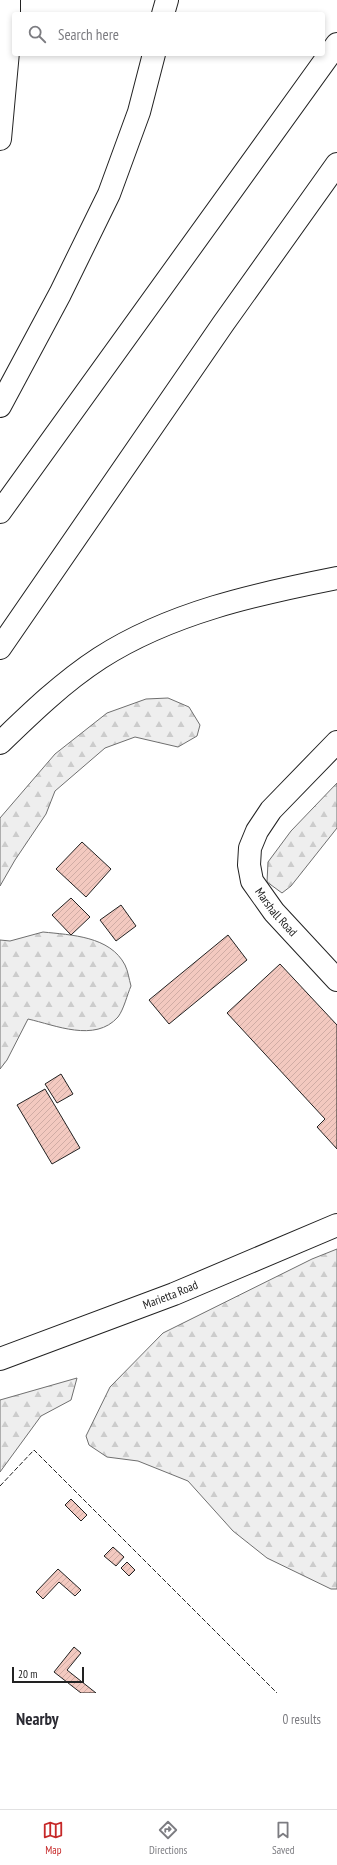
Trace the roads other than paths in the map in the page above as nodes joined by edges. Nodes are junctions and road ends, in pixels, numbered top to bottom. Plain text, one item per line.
1 (9, 0) edge
2 (167, 0) edge
3 (164, 12) edge
4 (337, 44) edge
5 (153, 56) edge
6 (0, 139) edge
7 (337, 164) edge
8 (0, 406) edge
9 (0, 512) edge
10 (337, 578) edge
11 (0, 648) edge
12 (0, 742) edge
13 (337, 742) edge
14 (337, 980) edge
15 (337, 1224) edge
16 (0, 1359) edge

1 - 6 main road
2 - 3 main road
4 - 9 main road
5 - 8 main road
7 - 11 main road
10 - 12 main road
13 - 14 main road, Marshall Road
15 - 16 main road, Marietta Road

